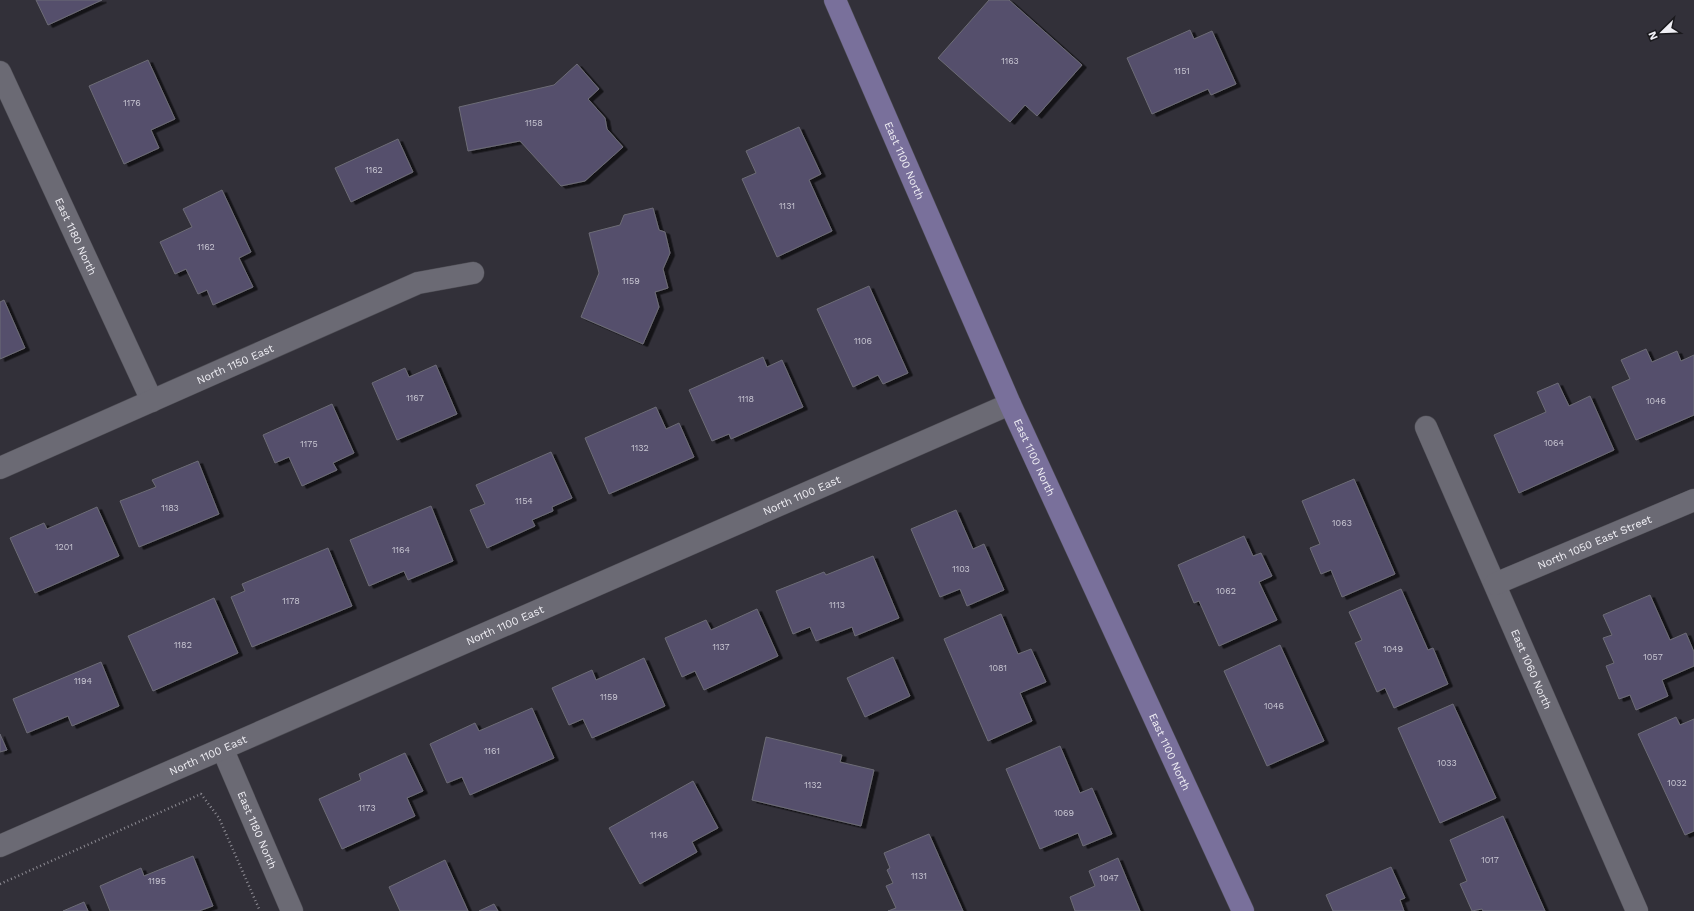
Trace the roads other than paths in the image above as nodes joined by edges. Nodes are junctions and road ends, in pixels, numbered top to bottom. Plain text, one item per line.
1 (835, 0) edge
2 (0, 72) edge
3 (473, 273) dead end
4 (152, 401) junction
5 (1010, 404) junction
6 (1426, 427) dead end
7 (0, 468) edge
8 (1694, 500) edge
9 (1496, 584) junction
10 (223, 750) junction
11 (0, 846) edge
12 (292, 911) edge
13 (1243, 911) edge
14 (1637, 911) edge

1 - 5 street, East 1100 North
2 - 4 street, East 1180 North
3 - 4 street, North 1150 East
4 - 7 street, North 1150 East
5 - 10 street, North 1100 East
5 - 13 street, East 1100 North
6 - 9 street, East 1060 North
8 - 9 street, North 1050 East Street
9 - 14 street, East 1060 North
10 - 11 street, North 1100 East
10 - 12 street, East 1180 North

